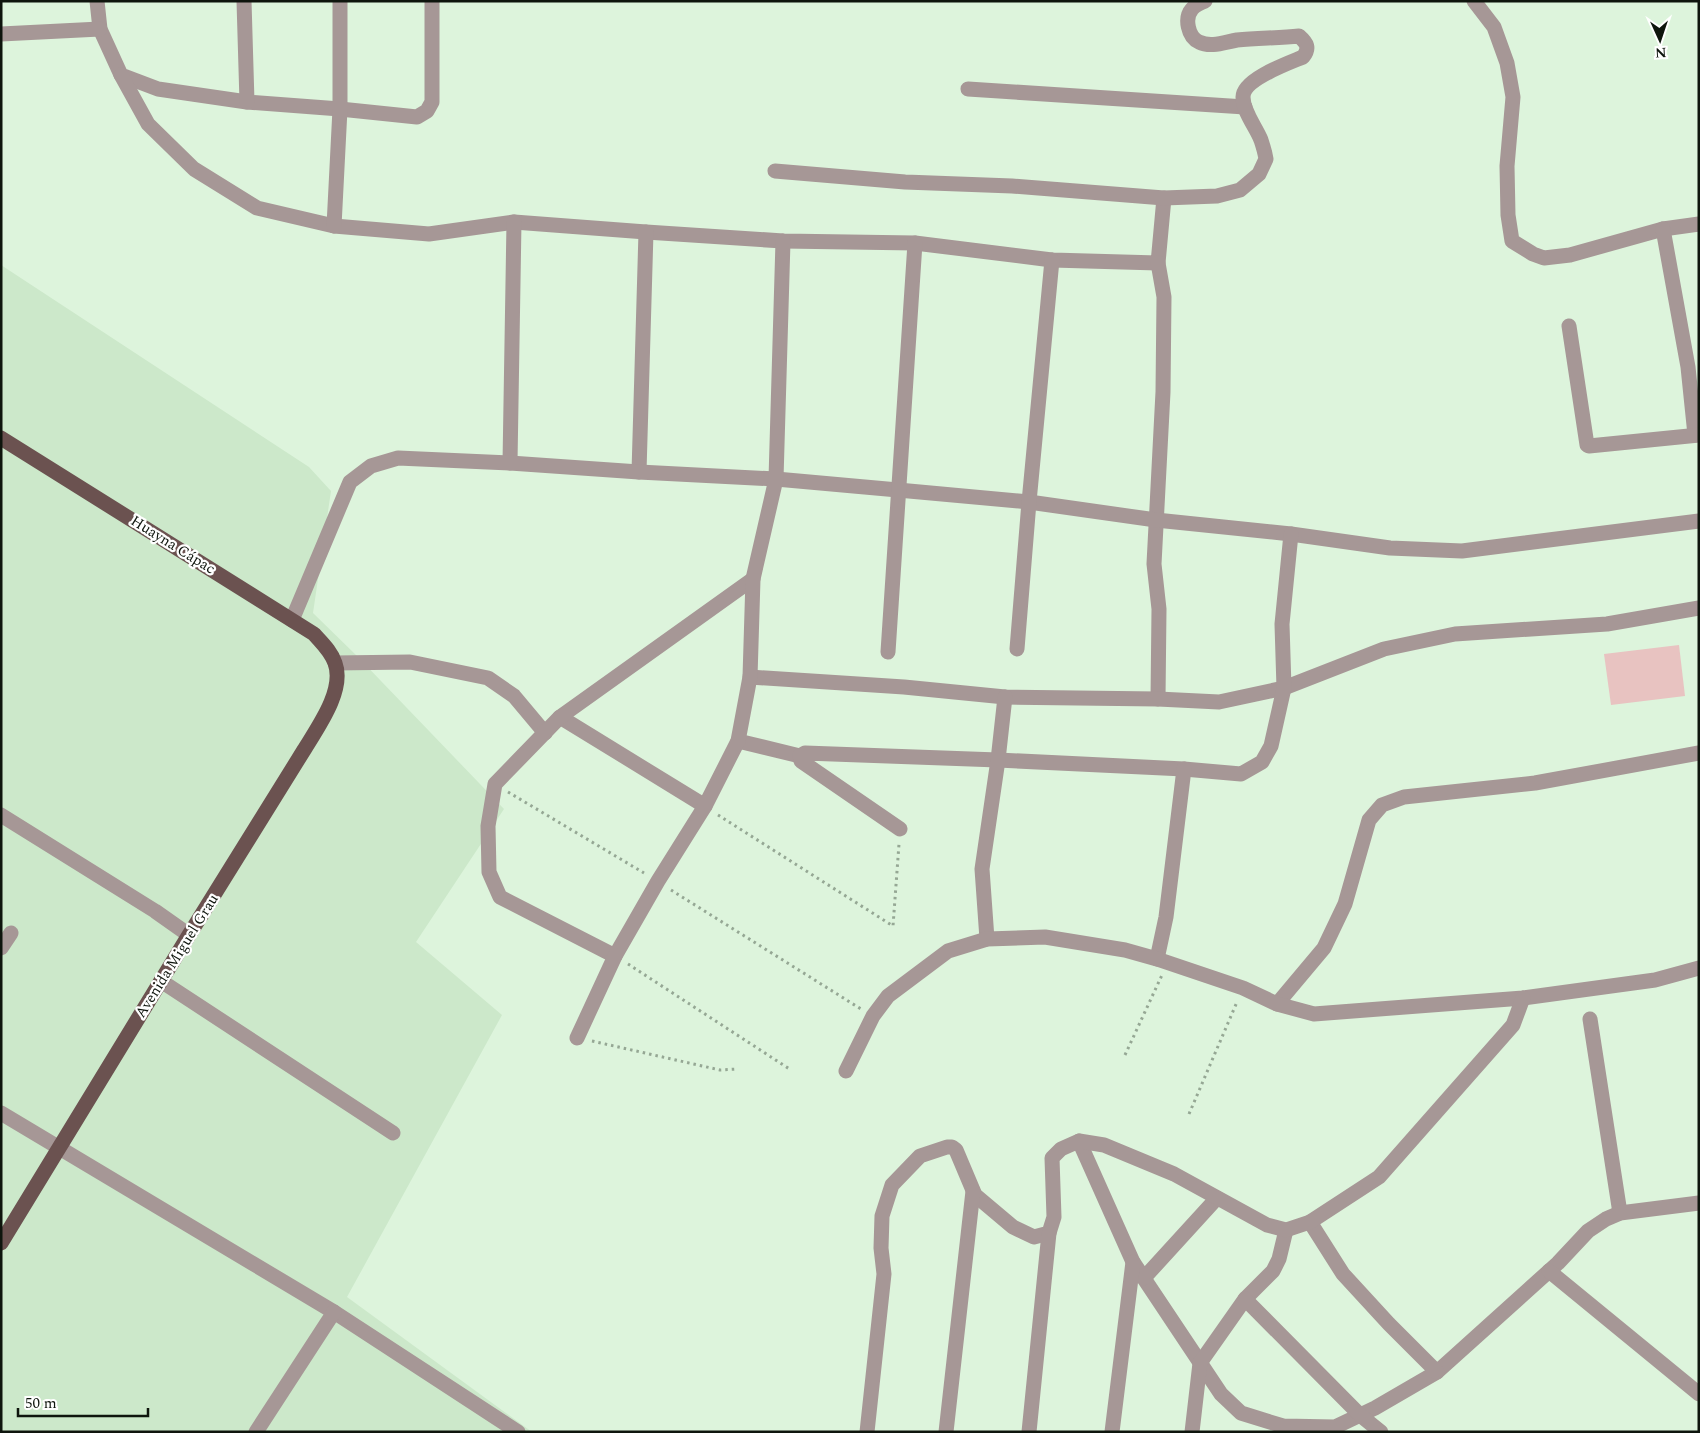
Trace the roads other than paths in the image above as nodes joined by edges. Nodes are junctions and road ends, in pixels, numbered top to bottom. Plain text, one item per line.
1 (244, 1) edge
2 (340, 1) edge
3 (432, 1) edge
4 (1205, 1) edge
5 (1474, 1) edge
6 (101, 3) edge
7 (100, 28) junction
8 (1, 34) edge
9 (121, 75) junction
10 (968, 88) dead end
11 (247, 102) junction
12 (1245, 107) junction
13 (340, 109) junction
14 (775, 171) dead end
15 (1164, 198) junction
16 (514, 222) junction
17 (1699, 224) edge
18 (334, 226) junction
19 (1663, 229) junction
20 (646, 232) junction
21 (783, 241) junction
22 (915, 243) junction
23 (1052, 260) junction
24 (1158, 263) junction
25 (1569, 326) dead end
26 (1697, 435) edge
27 (1, 438) edge
28 (510, 463) junction
29 (639, 472) junction
30 (776, 479) junction
31 (898, 490) junction
32 (1028, 502) junction
33 (1156, 520) junction
34 (1699, 521) edge
35 (1291, 534) junction
36 (753, 579) junction
37 (1699, 608) edge
38 (292, 620) junction
39 (1017, 649) dead end
40 (888, 652) dead end
41 (335, 663) junction
42 (750, 677) junction
43 (1284, 688) junction
44 (1005, 697) junction
45 (1158, 699) junction
46 (560, 717) junction
47 (545, 733) junction
48 (738, 741) junction
49 (1699, 753) edge
50 (800, 756) junction
51 (998, 760) junction
52 (1184, 769) junction
53 (705, 806) junction
54 (1, 815) edge
55 (900, 829) road end
56 (11, 933) dead end
57 (189, 934) junction
58 (987, 939) junction
59 (1, 948) edge
60 (615, 956) junction
61 (1163, 961) junction
62 (1699, 968) edge
63 (161, 980) junction
64 (1523, 998) junction
65 (1277, 1004) junction
66 (1590, 1020) dead end
67 (577, 1038) road end
68 (846, 1071) dead end
69 (1, 1112) edge
70 (393, 1133) dead end
71 (1079, 1141) junction
72 (59, 1149) junction
73 (973, 1191) junction
74 (1217, 1198) junction
75 (1699, 1204) edge
76 (1620, 1212) junction
77 (1310, 1222) junction
78 (1286, 1230) junction
79 (1049, 1233) junction
80 (1, 1243) edge
81 (1133, 1262) junction
82 (1549, 1271) junction
83 (1144, 1278) junction
84 (1245, 1299) junction
85 (334, 1312) junction
86 (1200, 1363) junction
87 (1437, 1372) junction
88 (1699, 1394) edge
89 (1360, 1415) junction
90 (1336, 1429) edge
91 (256, 1432) edge
92 (518, 1432) edge
93 (867, 1432) edge
94 (946, 1432) edge
95 (1029, 1432) edge
96 (1112, 1432) edge
97 (1192, 1432) edge
98 (1381, 1432) edge

1 - 11 street
2 - 13 street
3 - 13 street
4 - 12 street
5 - 19 street
6 - 7 street
7 - 8 street
7 - 9 street
9 - 11 street
9 - 18 street
10 - 12 street
11 - 13 street
12 - 15 street
13 - 18 street
14 - 15 street
15 - 24 street
16 - 18 street
16 - 20 street
16 - 28 street
17 - 19 street
19 - 26 street
20 - 21 street
20 - 29 street
21 - 22 street
21 - 30 street
22 - 23 street
22 - 31 street
23 - 24 street
23 - 32 street
24 - 33 street
25 - 26 street
27 - 38 main road, Huayna Cápac
28 - 29 street
28 - 38 street
29 - 30 street
30 - 31 street
30 - 36 street
31 - 32 street
31 - 40 street
32 - 33 street
32 - 39 street
33 - 35 street
33 - 45 street
34 - 35 street
35 - 43 street
36 - 42 street
36 - 46 street
37 - 43 street
38 - 41 main road, Huayna Cápac
41 - 47 street
41 - 57 main road, Avenida Miguel Grau
42 - 44 street
42 - 48 street
43 - 45 street
43 - 52 street
44 - 45 street
44 - 51 street
46 - 47 street
46 - 53 street
47 - 60 street
48 - 50 street
48 - 53 street
49 - 65 street
50 - 51 street
50 - 55 street
51 - 52 street
51 - 58 street
52 - 61 street
53 - 60 street
54 - 57 street
56 - 59 street
57 - 63 main road, Avenida Miguel Grau
58 - 61 street
58 - 68 street
60 - 67 street
61 - 65 street
62 - 64 street
63 - 70 street
63 - 72 main road, Avenida Miguel Grau
64 - 65 street
64 - 77 street
66 - 76 street
69 - 72 street
71 - 74 street
71 - 79 street
71 - 81 street
72 - 80 main road, Avenida Miguel Grau
72 - 85 street
73 - 79 street
73 - 93 street
73 - 94 street
74 - 78 street
74 - 83 street
75 - 76 street
76 - 82 street
77 - 78 street
77 - 87 street
78 - 84 street
79 - 95 street
81 - 83 street
81 - 96 street
82 - 87 street
82 - 88 street
83 - 86 street
84 - 86 street
84 - 89 street
85 - 91 street
85 - 92 street
86 - 90 street
86 - 97 street
87 - 89 street
89 - 90 street
89 - 98 street

